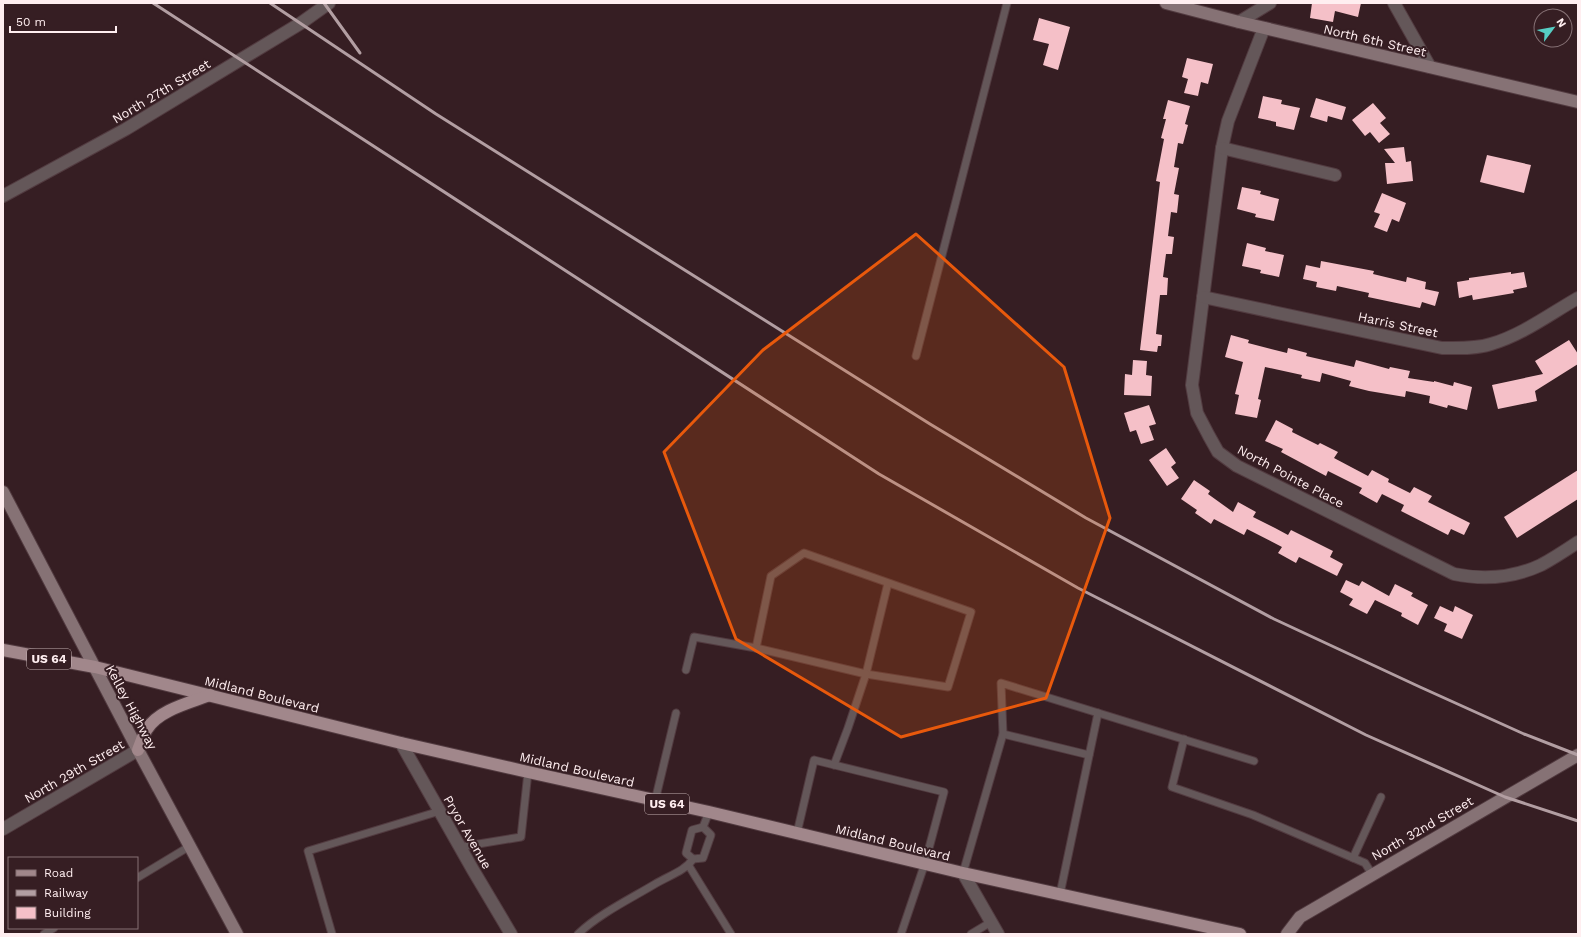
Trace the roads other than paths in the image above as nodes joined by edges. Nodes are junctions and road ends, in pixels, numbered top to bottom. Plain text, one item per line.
1 (329, 3) edge
2 (1007, 3) edge
3 (1166, 3) edge
4 (1270, 3) edge
5 (1394, 3) edge
6 (1239, 22) junction
7 (1264, 28) junction
8 (1430, 67) junction
9 (1578, 102) edge
10 (1222, 148) junction
11 (1335, 175) dead end
12 (3, 196) edge
13 (1204, 296) junction
14 (1578, 298) edge
15 (916, 356) dead end
16 (3, 492) edge
17 (1578, 542) edge
18 (888, 583) junction
19 (756, 648) junction
20 (3, 650) edge
21 (95, 667) junction
22 (686, 670) dead end
23 (866, 674) junction
24 (210, 695) junction
25 (676, 713) dead end
26 (1098, 713) junction
27 (1003, 734) junction
28 (1184, 739) junction
29 (401, 743) junction
30 (138, 750) junction
31 (1578, 755) edge
32 (1089, 756) junction
33 (1254, 761) dead end
34 (834, 765) junction
35 (528, 772) junction
36 (1381, 797) dead end
37 (655, 801) junction
38 (440, 811) junction
39 (709, 812) junction
40 (703, 827) junction
41 (3, 829) edge
42 (797, 833) junction
43 (190, 846) junction
44 (460, 847) junction
45 (1353, 858) junction
46 (693, 859) junction
47 (925, 863) junction
48 (689, 866) junction
49 (962, 873) junction
50 (1372, 874) junction
51 (138, 877) edge
52 (1060, 894) junction
53 (991, 922) junction
54 (235, 933) edge
55 (332, 934) edge
56 (511, 934) edge
57 (578, 934) edge
58 (731, 934) edge
59 (901, 934) edge
60 (972, 934) edge
61 (998, 934) edge
62 (1240, 934) edge
63 (1287, 934) edge

1 - 12 street, North 27th Street
2 - 15 lane
3 - 6 street, North 6th Street
4 - 6 street
5 - 8 street
6 - 7 street, North 6th Street
7 - 8 street, North 6th Street
7 - 10 street, North Pointe Place
8 - 9 street, North 6th Street
10 - 11 street
10 - 13 street, North Pointe Place
13 - 14 street, Harris Street
13 - 17 street, North Pointe Place
16 - 21 street, Kelley Highway
18 - 19 lane
18 - 23 lane
18 - 23 lane
19 - 22 lane
19 - 23 lane
20 - 21 main road, Midland Boulevard / US 64
21 - 24 main road, Midland Boulevard / US 64
21 - 30 street, Kelley Highway
23 - 34 lane
24 - 29 main road, Midland Boulevard / US 64
24 - 30 main road
25 - 37 lane
26 - 27 lane
26 - 28 lane
26 - 32 lane
27 - 32 lane
27 - 49 lane
28 - 33 lane
28 - 45 lane
29 - 35 main road, Midland Boulevard / US 64
29 - 38 street, Pryor Avenue
30 - 41 street, North 29th Street
30 - 43 street, Kelley Highway
31 - 50 street, North 32nd Street
32 - 52 lane
34 - 42 lane
34 - 47 lane
35 - 37 main road, Midland Boulevard / US 64
35 - 44 lane
36 - 45 lane
37 - 39 main road, Midland Boulevard / US 64
38 - 44 street, Pryor Avenue
38 - 55 lane
39 - 40 lane
39 - 42 main road, Midland Boulevard / US 64
40 - 46 lane
40 - 46 lane
42 - 47 main road, Midland Boulevard / US 64
43 - 51 lane
43 - 54 street, Kelley Highway
44 - 56 street, Pryor Avenue
45 - 50 lane
46 - 48 lane
47 - 49 main road, Midland Boulevard / US 64
47 - 59 lane
48 - 57 lane
48 - 58 lane
49 - 52 main road, Midland Boulevard / US 64
49 - 53 street
50 - 63 street, North 32nd Street
52 - 62 main road, Midland Boulevard / US 64
53 - 60 lane
53 - 61 street

